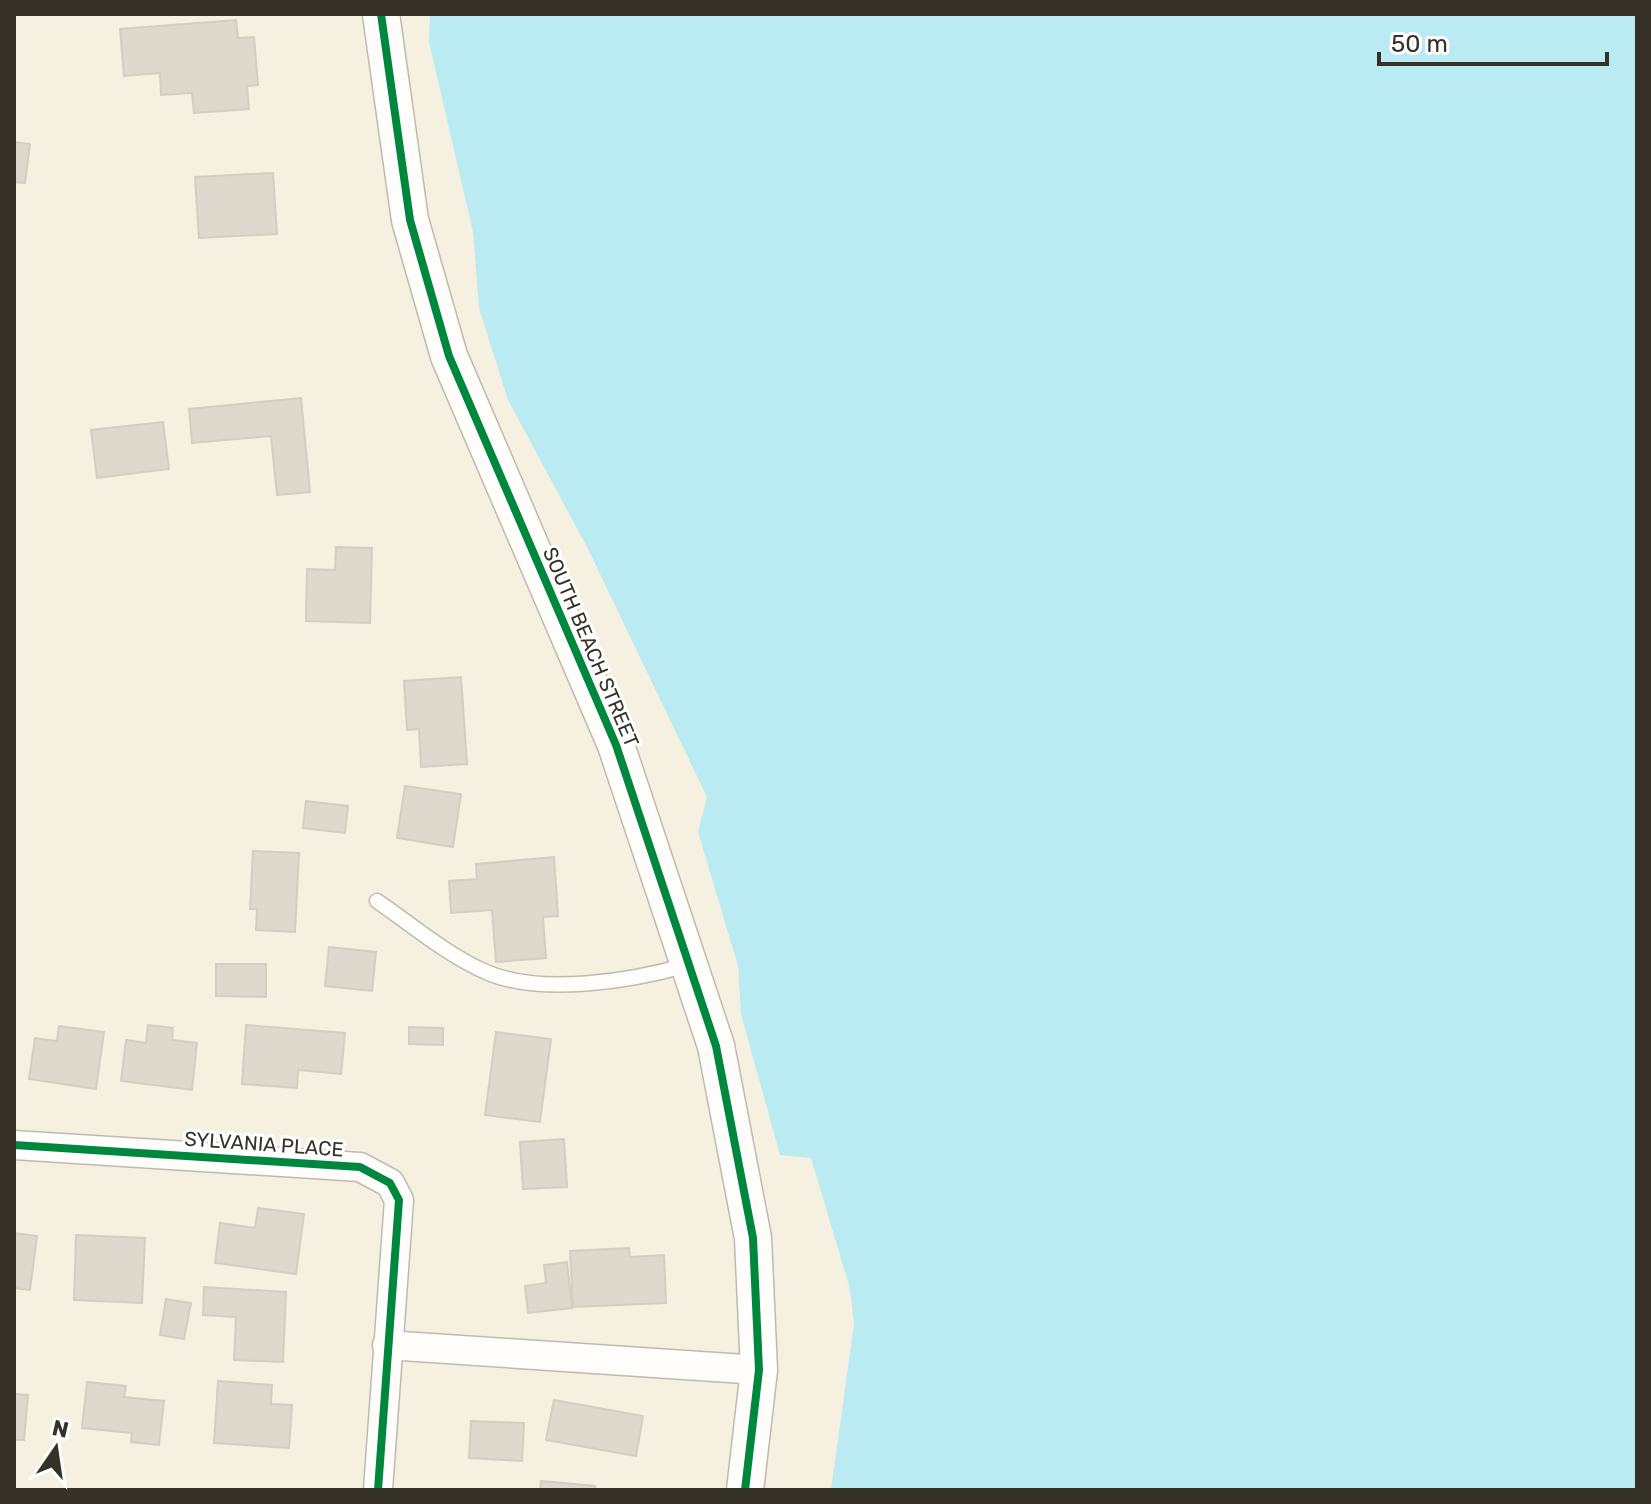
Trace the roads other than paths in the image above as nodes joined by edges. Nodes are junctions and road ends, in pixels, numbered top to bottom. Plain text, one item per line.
1 (381, 14) edge
2 (377, 901) dead end
3 (689, 965) junction
4 (14, 1145) edge
5 (387, 1345) junction
6 (759, 1370) junction
7 (378, 1490) edge
8 (745, 1490) edge

1 - 3 street, SOUTH BEACH STREET
2 - 3 lane
3 - 6 street, SOUTH BEACH STREET
4 - 5 street, SYLVANIA PLACE
5 - 6 street
5 - 7 street, SYLVANIA PLACE
6 - 8 street, SOUTH BEACH STREET

